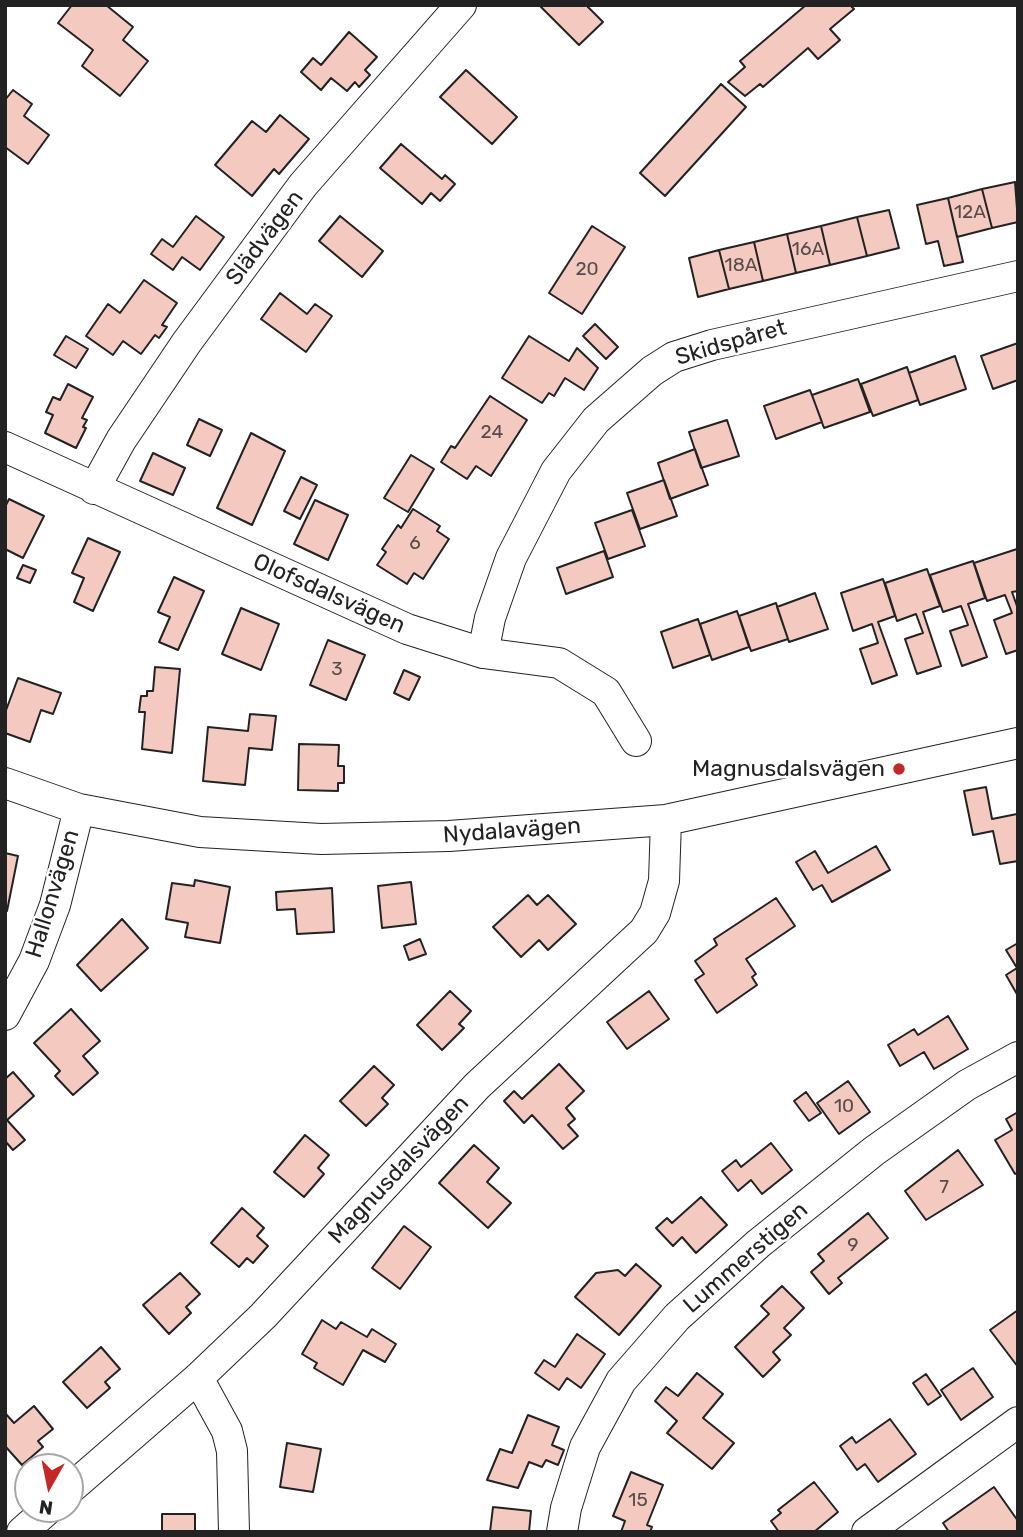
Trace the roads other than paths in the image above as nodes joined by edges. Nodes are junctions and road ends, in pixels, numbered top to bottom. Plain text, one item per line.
1 (461, 5) edge
2 (1018, 276) edge
3 (5, 447) edge
4 (94, 489) junction
5 (483, 653) junction
6 (636, 741) dead end
7 (1018, 743) edge
8 (5, 783) edge
9 (79, 809) junction
10 (666, 820) junction
11 (5, 1015) edge
12 (1018, 1056) edge
13 (198, 1378) junction
14 (1018, 1422) edge
15 (84, 1477) edge
16 (234, 1532) edge
17 (562, 1532) edge
18 (867, 1532) edge

1 - 4 street, Slädvägen
2 - 5 street, Skidspåret
3 - 4 street, Olofsdalsvägen
4 - 5 street, Olofsdalsvägen
5 - 6 street, Olofsdalsvägen
7 - 10 street, Nydalavägen
8 - 9 street, Nydalavägen
9 - 10 street, Nydalavägen
9 - 11 street, Hallonvägen
10 - 13 street, Magnusdalsvägen
12 - 17 street, Lummerstigen
13 - 15 street, Magnusdalsvägen
13 - 16 street
14 - 18 street

